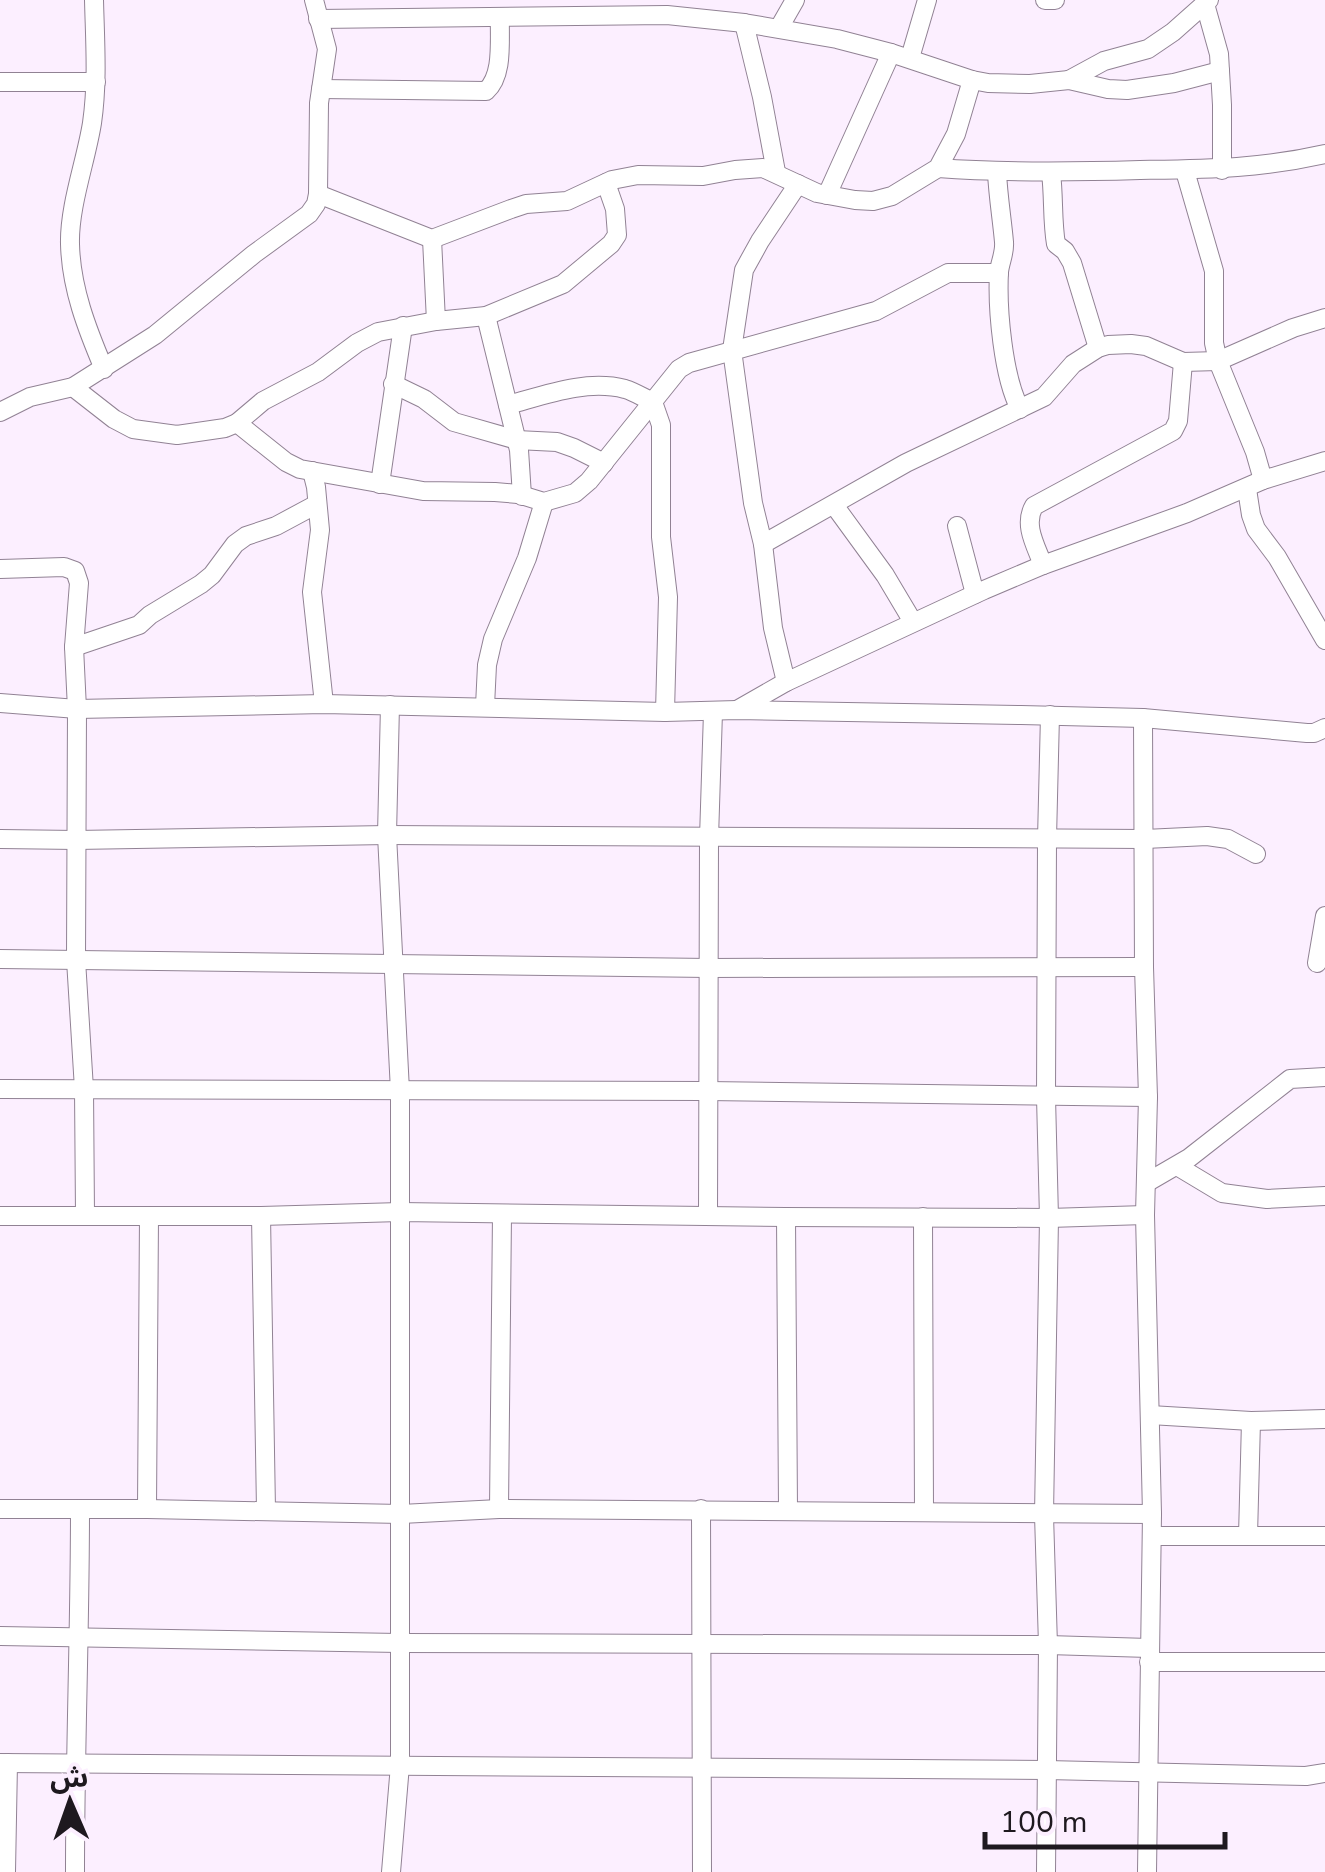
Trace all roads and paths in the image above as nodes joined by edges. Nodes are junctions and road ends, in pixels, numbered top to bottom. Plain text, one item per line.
1 (94, 0) edge
2 (314, 0) edge
3 (795, 0) edge
4 (927, 0) edge
5 (1045, 0) edge
6 (1055, 0) edge
7 (1207, 2) edge
8 (616, 7) edge
9 (500, 17) junction
10 (318, 19) junction
11 (744, 23) junction
12 (779, 28) junction
13 (900, 56) junction
14 (1220, 71) junction
15 (972, 80) junction
16 (1069, 80) junction
17 (0, 82) edge
18 (96, 82) junction
19 (320, 89) junction
20 (1325, 154) edge
21 (938, 168) junction
22 (1222, 170) junction
23 (1185, 171) junction
24 (776, 172) junction
25 (997, 172) junction
26 (1052, 173) junction
27 (606, 183) junction
28 (798, 184) junction
29 (318, 194) junction
30 (827, 195) junction
31 (432, 239) junction
32 (999, 274) junction
33 (486, 316) junction
34 (1325, 318) edge
35 (436, 321) junction
36 (402, 326) junction
37 (1098, 348) junction
38 (732, 350) junction
39 (1218, 361) junction
40 (1183, 362) junction
41 (104, 369) junction
42 (392, 384) junction
43 (74, 386) junction
44 (654, 402) junction
45 (508, 405) junction
46 (1020, 410) junction
47 (0, 412) edge
48 (237, 423) junction
49 (516, 440) junction
50 (1325, 461) edge
51 (604, 463) junction
52 (312, 472) junction
53 (380, 484) junction
54 (1255, 484) junction
55 (522, 496) junction
56 (544, 502) junction
57 (317, 504) junction
58 (834, 505) junction
59 (958, 526) dead end
60 (763, 544) junction
61 (1043, 565) junction
62 (0, 569) edge
63 (976, 594) junction
64 (912, 622) junction
65 (1325, 640) edge
66 (74, 647) junction
67 (786, 682) junction
68 (0, 703) edge
69 (324, 704) junction
70 (390, 705) junction
71 (485, 706) junction
72 (77, 709) junction
73 (738, 710) junction
74 (665, 712) junction
75 (713, 712) junction
76 (1050, 716) junction
77 (1143, 718) junction
78 (1325, 728) edge
79 (387, 835) junction
80 (708, 838) junction
81 (1047, 839) junction
82 (1145, 839) junction
83 (0, 840) edge
84 (76, 840) junction
85 (1256, 854) dead end
86 (1325, 916) edge
87 (0, 959) edge
88 (76, 960) junction
89 (1317, 963) dead end
90 (393, 964) junction
91 (1144, 967) junction
92 (708, 968) junction
93 (1048, 968) junction
94 (1325, 1077) edge
95 (0, 1089) edge
96 (84, 1090) junction
97 (707, 1090) junction
98 (400, 1091) junction
99 (1046, 1097) junction
100 (1148, 1097) junction
101 (1177, 1166) junction
102 (1146, 1184) junction
103 (1325, 1196) edge
104 (400, 1212) junction
105 (502, 1214) junction
106 (85, 1215) junction
107 (708, 1215) junction
108 (1145, 1215) junction
109 (0, 1216) edge
110 (150, 1216) junction
111 (261, 1216) junction
112 (786, 1217) junction
113 (923, 1217) junction
114 (1048, 1218) junction
115 (1150, 1415) junction
116 (1325, 1419) edge
117 (1251, 1421) junction
118 (0, 1509) edge
119 (80, 1509) junction
120 (147, 1509) junction
121 (499, 1509) junction
122 (701, 1509) junction
123 (266, 1510) junction
124 (788, 1510) junction
125 (924, 1512) junction
126 (401, 1514) junction
127 (1152, 1514) junction
128 (1044, 1515) junction
129 (1152, 1536) junction
130 (1248, 1536) junction
131 (1325, 1536) edge
132 (0, 1636) edge
133 (80, 1638) junction
134 (399, 1643) junction
135 (701, 1644) junction
136 (1048, 1645) junction
137 (1149, 1655) junction
138 (1325, 1662) edge
139 (4, 1763) edge
140 (75, 1764) junction
141 (400, 1764) junction
142 (702, 1768) junction
143 (1047, 1770) junction
144 (1147, 1772) junction
145 (1325, 1774) edge
146 (6, 1872) edge
147 (75, 1872) edge
148 (391, 1872) edge
149 (702, 1872) edge
150 (1046, 1872) edge
151 (1147, 1872) edge

1 - 18 street
2 - 10 street
3 - 12 street
4 - 13 street
5 - 6 street
7 - 14 street
7 - 16 street
8 - 9 street
8 - 11 street
9 - 10 street
9 - 19 street
10 - 19 street
11 - 12 street
11 - 24 street
12 - 13 street
13 - 15 street
13 - 30 street
14 - 16 street
14 - 22 street
15 - 16 street
15 - 21 street
17 - 18 street
18 - 41 street
19 - 29 street
20 - 22 street
21 - 25 street
21 - 30 street
22 - 23 street
23 - 26 street
23 - 39 street
24 - 27 street
24 - 28 street
25 - 26 street
25 - 32 street
26 - 37 street
27 - 31 street
27 - 33 street
28 - 30 street
28 - 38 street
29 - 31 street
29 - 41 street
31 - 35 street
32 - 38 street
32 - 46 street
33 - 35 street
33 - 45 street
34 - 39 street
35 - 36 street
36 - 42 street
36 - 48 street
37 - 40 street
37 - 46 street
38 - 44 street
38 - 60 street
39 - 40 street
39 - 54 street
40 - 61 street
41 - 43 street
42 - 49 street
42 - 53 street
43 - 47 street
43 - 48 street
44 - 45 street
44 - 51 street
44 - 74 street
45 - 49 street
46 - 58 street
48 - 52 street
49 - 51 street
49 - 55 street
50 - 54 street
51 - 56 street
52 - 53 street
52 - 57 street
53 - 55 street
54 - 61 street
54 - 65 street
55 - 56 street
56 - 71 street
57 - 66 street
57 - 69 street
58 - 60 street
58 - 64 street
59 - 63 street
60 - 67 street
61 - 63 street
62 - 66 street
63 - 64 street
64 - 67 street
66 - 72 street
67 - 73 street
68 - 72 street
69 - 70 street
69 - 72 street
70 - 71 street
70 - 79 street
71 - 74 street
72 - 84 street
73 - 75 street
73 - 76 street
74 - 75 street
75 - 80 street
76 - 77 street
76 - 81 street
77 - 78 street
77 - 82 street
79 - 80 street
79 - 84 street
79 - 90 street
80 - 81 street
80 - 92 street
81 - 82 street
81 - 93 street
82 - 85 street
82 - 91 street
83 - 84 street
84 - 88 street
86 - 89 street
87 - 88 street
88 - 90 street
88 - 96 street
90 - 92 street
90 - 98 street
91 - 93 street
91 - 100 street
92 - 93 street
92 - 97 street
93 - 99 street
94 - 101 street
95 - 96 street
96 - 98 street
96 - 106 street
97 - 98 street
97 - 99 street
97 - 107 street
98 - 104 street
99 - 100 street
99 - 114 street
100 - 102 street
101 - 102 street
101 - 103 street
102 - 108 street
104 - 105 street
104 - 111 street
104 - 126 street
105 - 107 street
105 - 121 street
106 - 109 street
106 - 110 street
107 - 112 street
108 - 114 street
108 - 115 street
110 - 111 street
110 - 120 street
111 - 123 street
112 - 113 street
112 - 124 street
113 - 114 street
113 - 125 street
114 - 128 street
115 - 117 street
115 - 127 street
116 - 117 street
117 - 130 street
118 - 119 street
119 - 120 street
119 - 133 street
120 - 123 street
121 - 122 street
121 - 126 street
122 - 124 street
122 - 135 street
123 - 126 street
124 - 125 street
125 - 128 street
126 - 134 street
127 - 128 street
127 - 129 street
128 - 136 street
129 - 130 street
129 - 137 street
130 - 131 street
132 - 133 street
133 - 134 street
133 - 140 street
134 - 135 street
134 - 141 street
135 - 136 street
135 - 142 street
136 - 137 street
136 - 143 street
137 - 138 street
137 - 144 street
139 - 140 street
139 - 146 street
140 - 141 street
140 - 147 street
141 - 142 street
141 - 148 street
142 - 143 street
142 - 149 street
143 - 144 street
143 - 150 street
144 - 145 street
144 - 151 street

